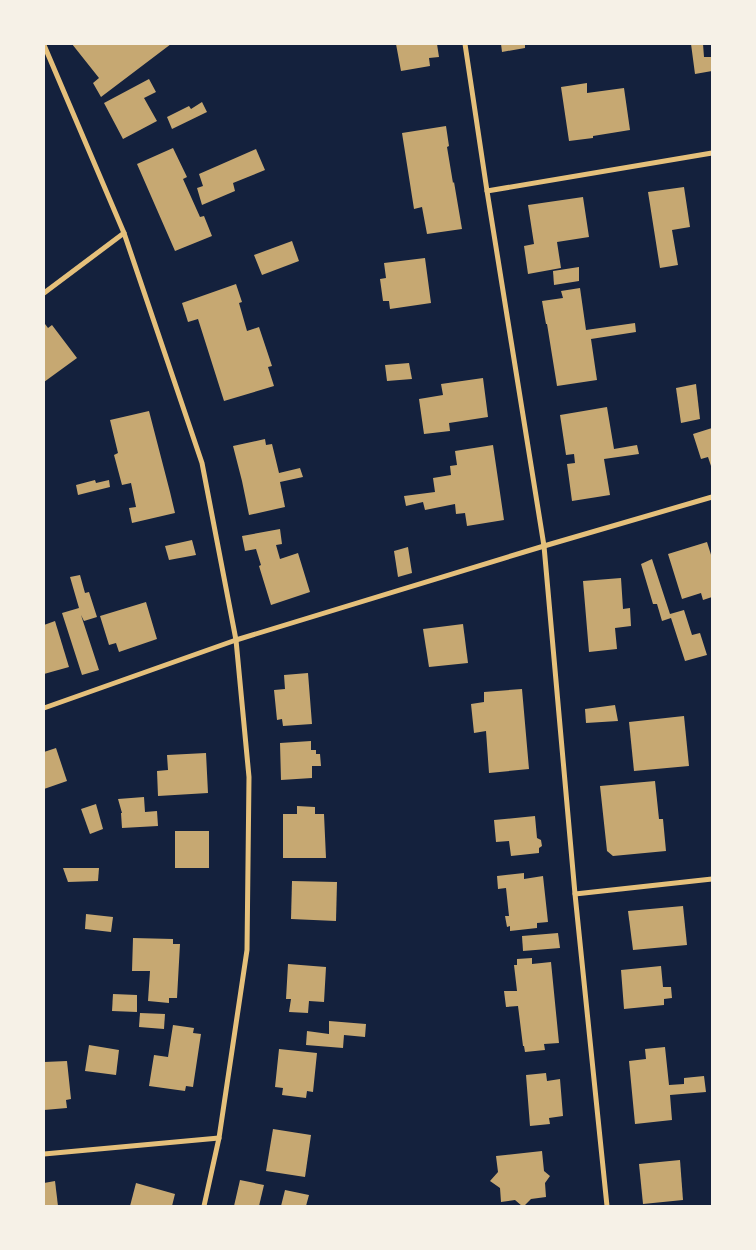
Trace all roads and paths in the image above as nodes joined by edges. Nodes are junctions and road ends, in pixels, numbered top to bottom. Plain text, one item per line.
1 (44, 44) edge
2 (465, 44) edge
3 (712, 153) edge
4 (487, 191) junction
5 (124, 233) junction
6 (44, 293) edge
7 (712, 497) edge
8 (544, 546) junction
9 (236, 640) junction
10 (44, 708) edge
11 (712, 879) edge
12 (575, 894) junction
13 (219, 1138) junction
14 (44, 1154) edge
15 (204, 1206) edge
16 (607, 1206) edge

1 - 5 street
2 - 4 street
3 - 4 street
4 - 8 street
5 - 6 street
5 - 9 street
7 - 8 street
8 - 9 street
8 - 12 street
9 - 10 street
9 - 13 street
11 - 12 street
12 - 16 street
13 - 14 street
13 - 15 street

